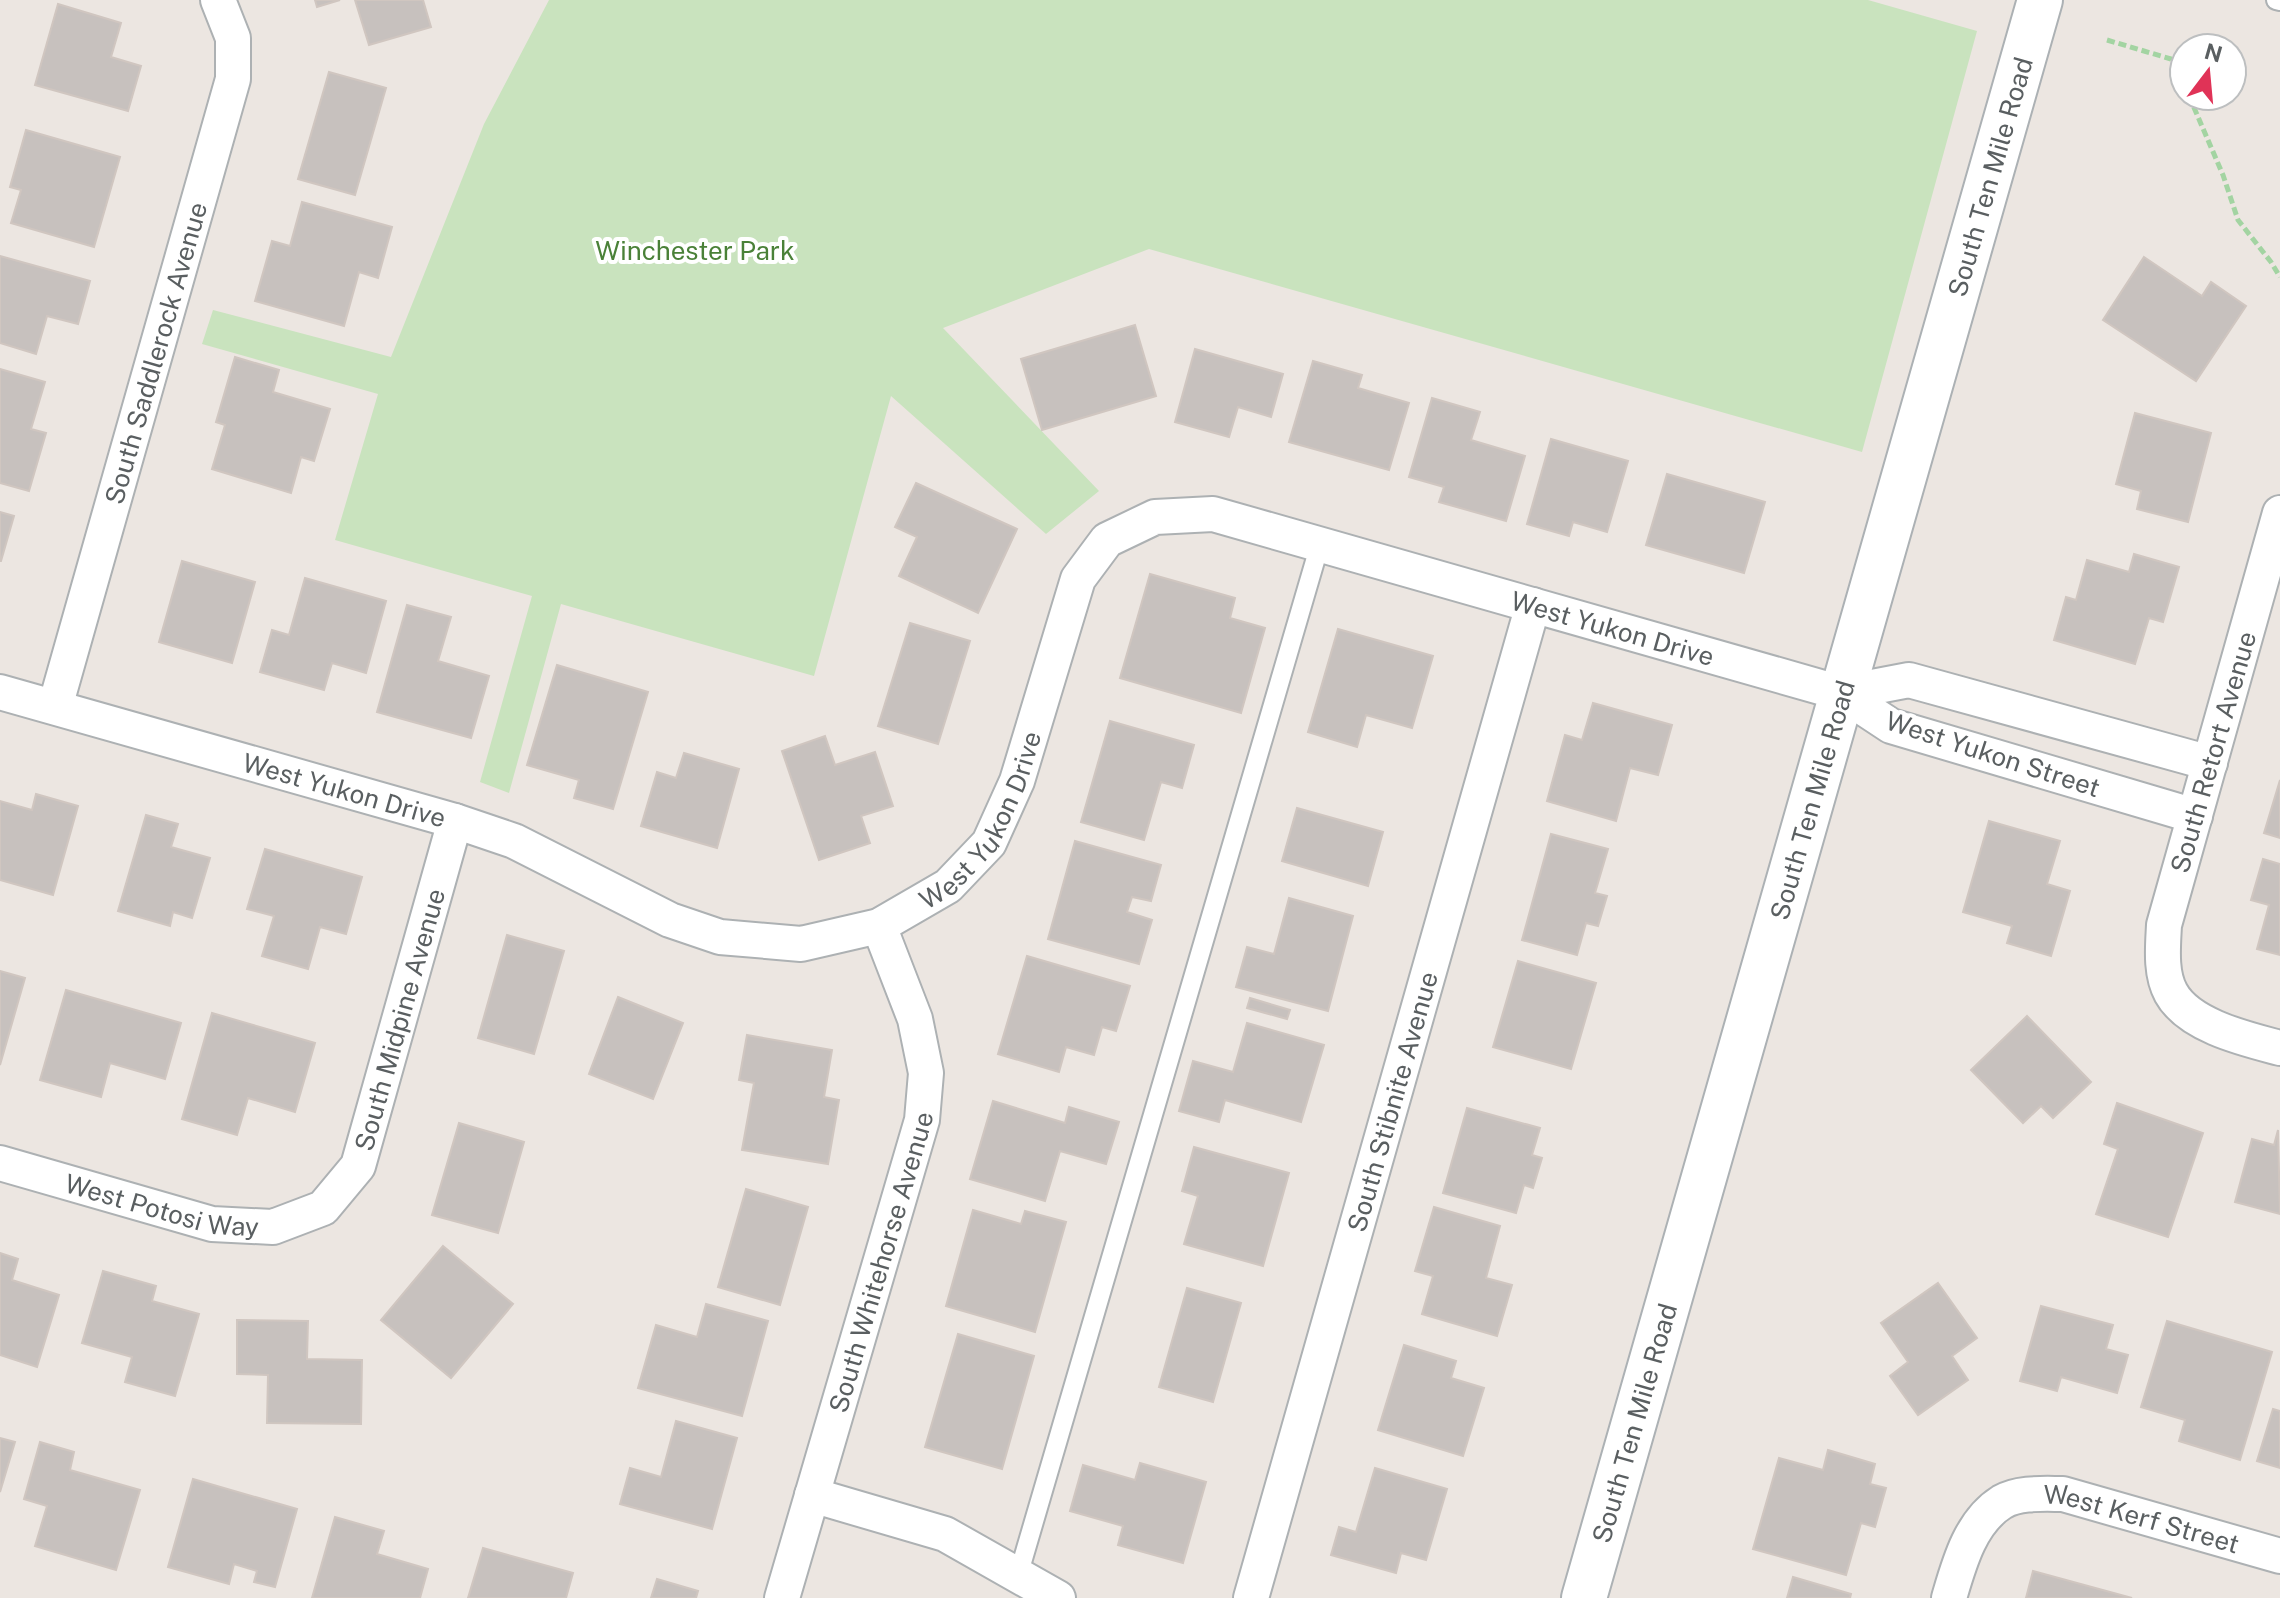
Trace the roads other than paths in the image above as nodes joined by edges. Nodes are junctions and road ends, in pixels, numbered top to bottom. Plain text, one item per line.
1 (218, 0) edge
2 (2040, 0) edge
3 (2280, 513) edge
4 (1320, 544) junction
5 (1533, 605) junction
6 (0, 692) edge
7 (1841, 693) junction
8 (55, 707) junction
9 (2210, 763) junction
10 (2195, 816) junction
11 (455, 821) junction
12 (879, 926) junction
13 (2280, 1048) edge
14 (0, 1163) edge
15 (323, 1208) joint
16 (812, 1495) junction
17 (2280, 1556) edge
18 (1018, 1576) junction
19 (782, 1598) edge
20 (1058, 1598) edge
21 (1251, 1598) edge
22 (1584, 1598) edge
23 (1949, 1598) edge

1 - 8 street, South Saddlerock Avenue
2 - 7 street, South Ten Mile Road
3 - 9 street, South Retort Avenue
4 - 5 street, West Yukon Drive
4 - 12 street, West Yukon Drive
4 - 18 lane
5 - 7 street, West Yukon Drive
5 - 21 street, South Stibnite Avenue
6 - 8 street, West Yukon Drive
7 - 9 street, West Yukon Street
7 - 10 street, West Yukon Street
7 - 22 street, South Ten Mile Road
8 - 11 street, West Yukon Drive
9 - 10 street, South Retort Avenue
10 - 13 street, South Retort Avenue
11 - 12 street, West Yukon Drive
11 - 15 street, South Midpine Avenue
12 - 16 street, South Whitehorse Avenue
14 - 15 street, West Potosi Way
16 - 18 street
16 - 19 street, South Whitehorse Avenue
17 - 23 street, West Kerf Street
18 - 20 street

